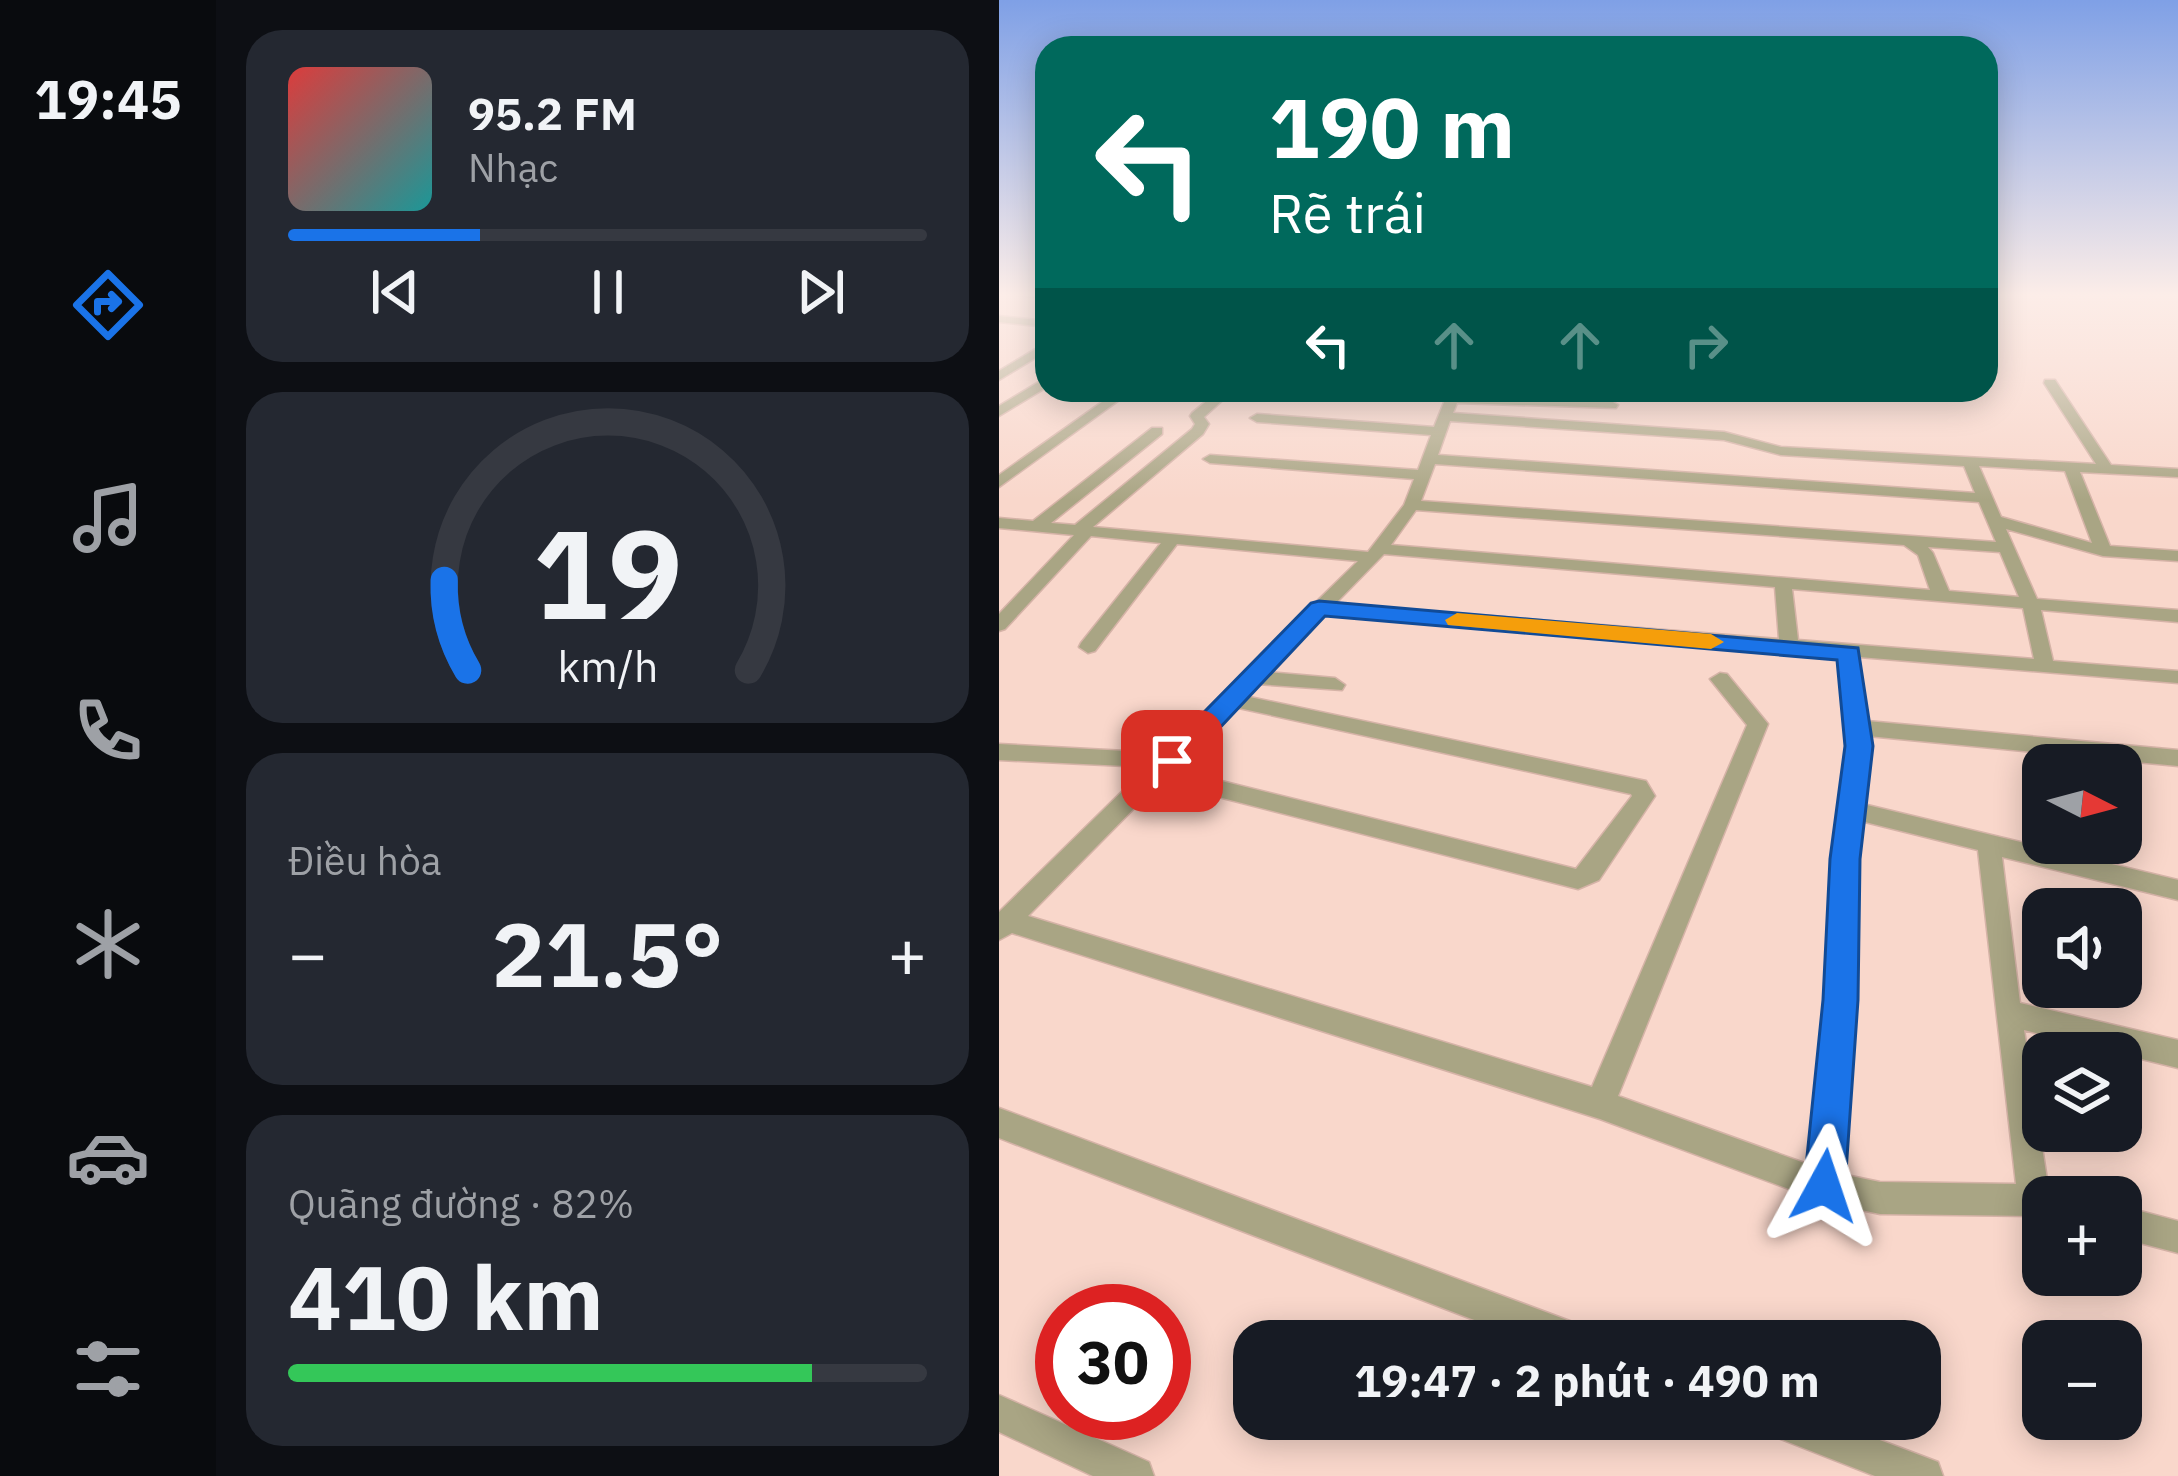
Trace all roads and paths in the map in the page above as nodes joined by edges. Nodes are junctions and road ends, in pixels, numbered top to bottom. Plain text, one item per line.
1 (2051, 383) dead end
2 (1035, 389) edge
3 (1110, 402) edge
4 (1213, 402) edge
5 (1611, 405) dead end
6 (1449, 407) edge
7 (999, 412) edge
8 (1257, 418) dead end
9 (1157, 430) dead end
10 (1210, 459) dead end
11 (1970, 462) junction
12 (2071, 466) junction
13 (1426, 467) junction
14 (2105, 467) junction
15 (2178, 473) edge
16 (999, 482) edge
17 (1985, 498) junction
18 (1412, 505) junction
19 (1994, 520) junction
20 (1006, 524) edge
21 (1036, 527) junction
22 (1082, 531) junction
23 (999, 538) edge
24 (1172, 539) junction
25 (1907, 540) junction
26 (2007, 548) junction
27 (2103, 551) junction
28 (1376, 553) junction
29 (2178, 556) edge
30 (1783, 584) junction
31 (1942, 597) junction
32 (2031, 605) junction
33 (1319, 608) junction
34 (2178, 616) edge
35 (999, 625) edge
36 (1088, 647) dead end
37 (1789, 648) junction
38 (1849, 653) junction
39 (2045, 667) junction
40 (1253, 677) junction
41 (2178, 677) edge
42 (1720, 679) dead end
43 (1335, 685) dead end
44 (1231, 700) junction
45 (1859, 728) junction
46 (999, 752) edge
47 (2178, 758) edge
48 (1166, 767) junction
49 (1854, 811) junction
50 (1989, 844) junction
51 (2178, 890) edge
52 (1004, 925) edge
53 (2008, 1013) junction
54 (2178, 1054) edge
55 (1600, 1104) junction
56 (999, 1123) edge
57 (2034, 1176) edge
58 (1824, 1186) junction
59 (2022, 1199) edge
60 (2142, 1228) edge
61 (2178, 1238) edge
62 (1520, 1320) edge
63 (999, 1413) edge
64 (1831, 1440) edge
65 (1135, 1476) edge
66 (1924, 1476) edge

1 - 14 street
2 - 7 street
3 - 16 street
4 - 22 street
5 - 6 street
6 - 8 street
6 - 11 street
6 - 13 street
9 - 21 street
10 - 13 street
11 - 12 street
11 - 17 street
12 - 14 street
12 - 27 street
13 - 17 street
13 - 18 street
14 - 15 street
17 - 19 street
18 - 25 street
18 - 28 street
19 - 26 street
19 - 27 street
20 - 21 street
20 - 23 street
21 - 22 street
22 - 24 street
22 - 35 street
24 - 28 street
24 - 36 street
25 - 26 street
25 - 31 street
26 - 32 street
27 - 29 street
28 - 30 street
28 - 33 street
30 - 31 street
30 - 37 street
31 - 32 street
32 - 34 street
32 - 39 street
33 - 37 street
33 - 40 street
37 - 38 street
38 - 39 street
38 - 45 street
39 - 41 street
40 - 43 street
40 - 44 street
42 - 55 street
44 - 48 street
44 - 48 street
45 - 47 street
45 - 49 street
46 - 48 street
48 - 52 street
49 - 50 street
49 - 58 street
50 - 51 street
50 - 53 street
52 - 55 street
53 - 54 street
53 - 57 street
55 - 58 street
56 - 62 street
58 - 59 street
60 - 61 street
63 - 65 street
64 - 66 street

